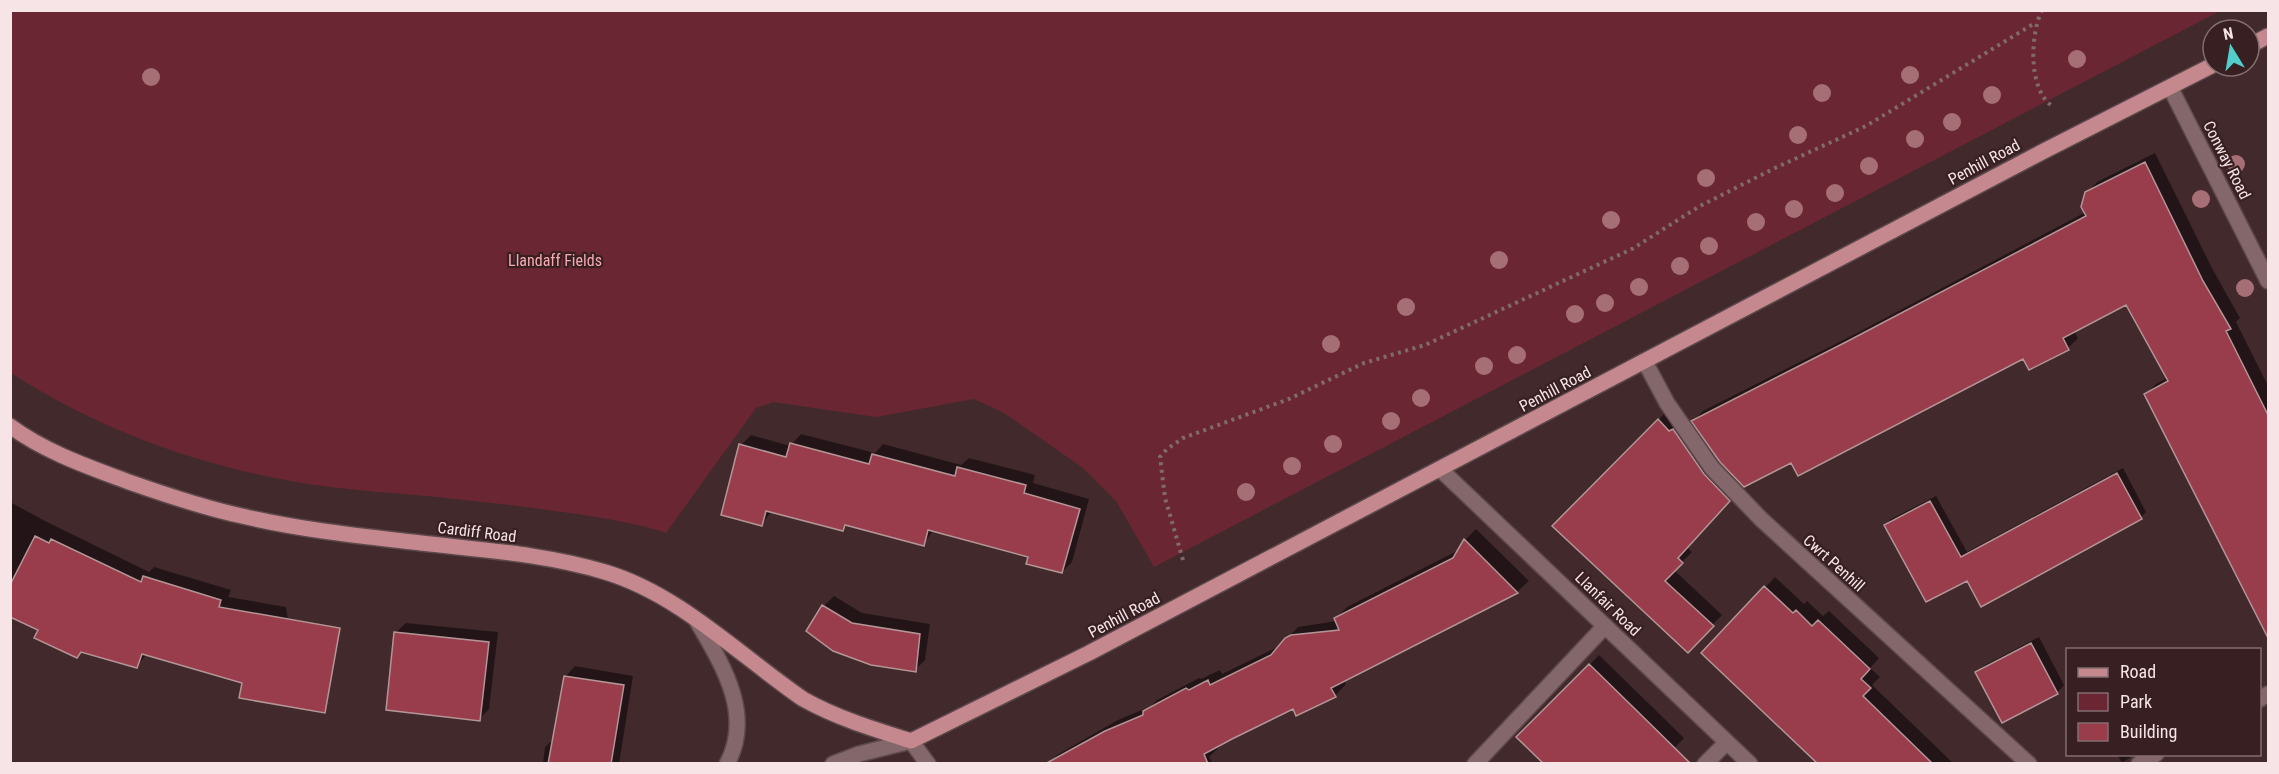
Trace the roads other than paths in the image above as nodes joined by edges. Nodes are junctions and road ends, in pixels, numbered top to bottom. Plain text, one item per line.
1 (2201, 71) edge
2 (2170, 87) junction
3 (2268, 281) edge
4 (1645, 362) junction
5 (10, 426) edge
6 (1441, 470) junction
7 (697, 621) junction
8 (1605, 626) junction
9 (911, 741) junction
10 (1727, 742) junction
11 (2153, 756) edge
12 (727, 764) edge
13 (832, 764) edge
14 (928, 764) edge
15 (1475, 764) edge
16 (1705, 764) edge
17 (1750, 764) edge
18 (2029, 764) edge
19 (2139, 764) edge

1 - 2 main road, Penhill Road
2 - 3 street, Conway Road
2 - 4 main road, Penhill Road
4 - 6 main road, Penhill Road
4 - 18 street, Cwrt Penhill
5 - 7 main road, Cardiff Road
6 - 8 street, Llanfair Road
6 - 9 main road, Penhill Road
7 - 9 main road, Cardiff Road
7 - 12 street
8 - 10 street, Llanfair Road
8 - 15 street
9 - 13 street
9 - 14 street
10 - 16 street
10 - 17 street, Llanfair Road
11 - 19 street

